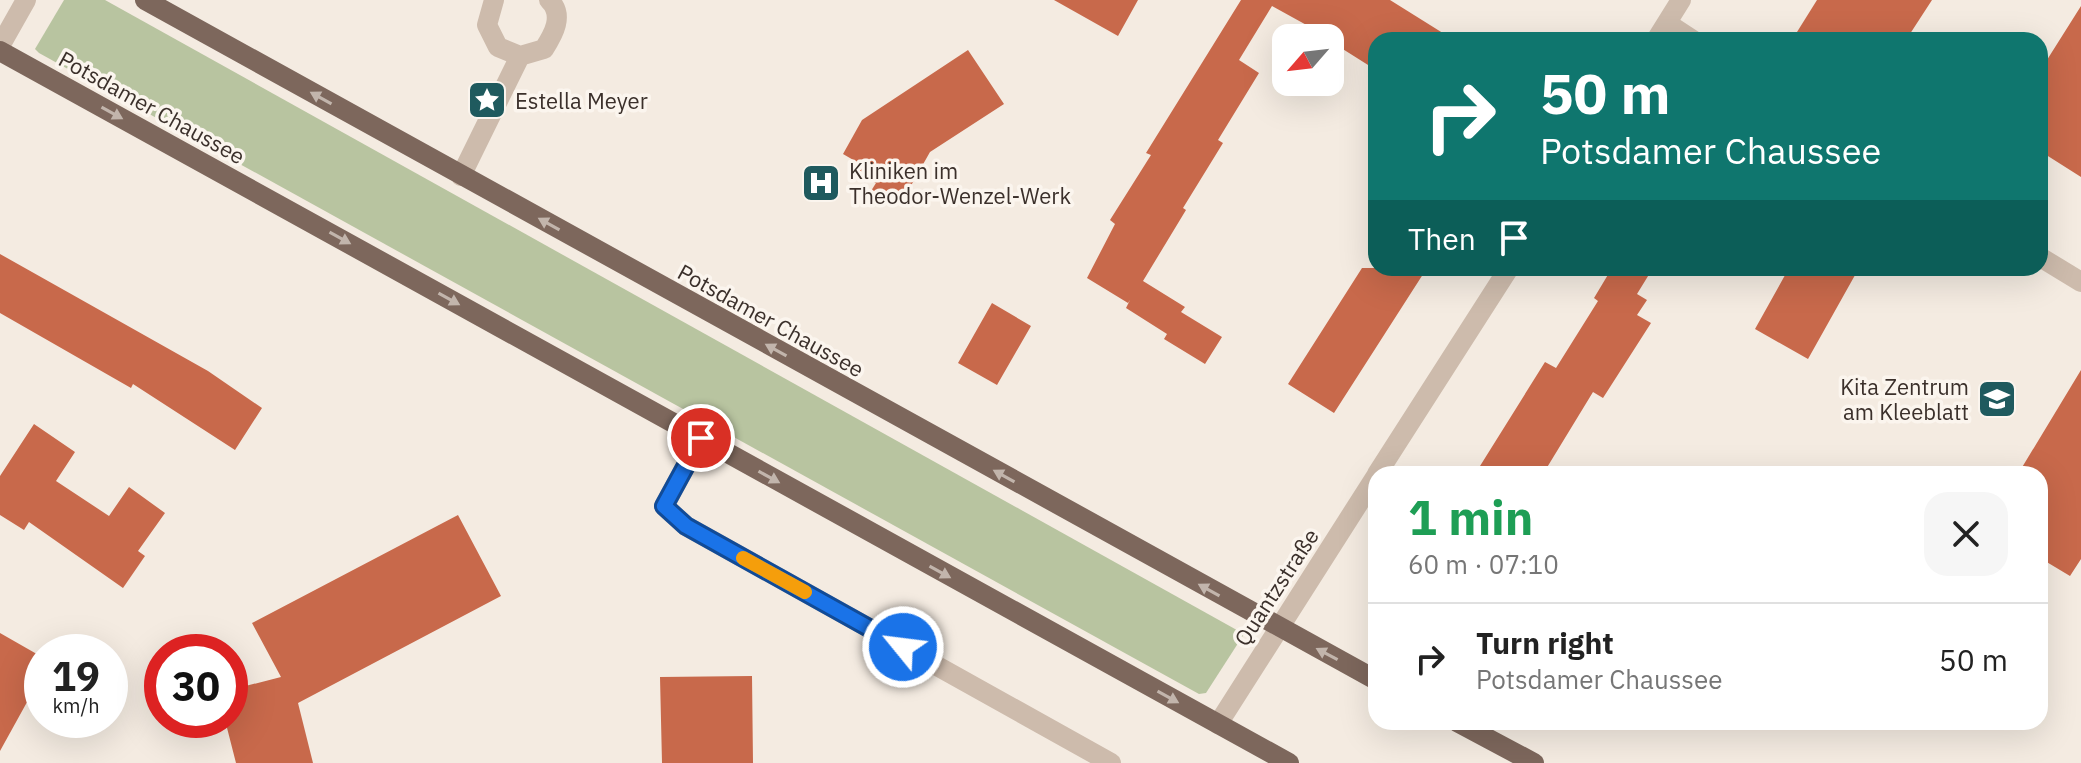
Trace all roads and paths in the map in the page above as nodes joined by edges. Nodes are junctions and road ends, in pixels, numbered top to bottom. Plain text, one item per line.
1 (26, 0) edge
2 (145, 0) edge
3 (494, 0) edge
4 (549, 0) edge
5 (1681, 0) edge
6 (1661, 32) edge
7 (0, 49) edge
8 (520, 56) junction
9 (461, 176) junction
10 (2048, 262) edge
11 (1504, 276) edge
12 (2081, 282) edge
13 (701, 438) junction
14 (1383, 466) edge
15 (1368, 489) edge
16 (1278, 628) junction
17 (1368, 676) edge
18 (1218, 724) junction
19 (1472, 730) edge
20 (1111, 763) edge
21 (1289, 763) edge
22 (1534, 763) edge

1 - 7 street
9 -> 2 main road, Potsdamer Chaussee
3 - 8 street
4 - 8 street
5 - 6 street
7 -> 13 main road, Potsdamer Chaussee
8 - 9 street
16 -> 9 main road, Potsdamer Chaussee
10 - 12 street
11 - 14 street, Quantzstraße
13 -> 18 main road, Potsdamer Chaussee
13 - 20 street
15 - 16 street, Quantzstraße
17 -> 16 main road, Potsdamer Chaussee
16 - 18 street, Quantzstraße
18 - 21 main road, Potsdamer Chaussee
19 - 22 main road

